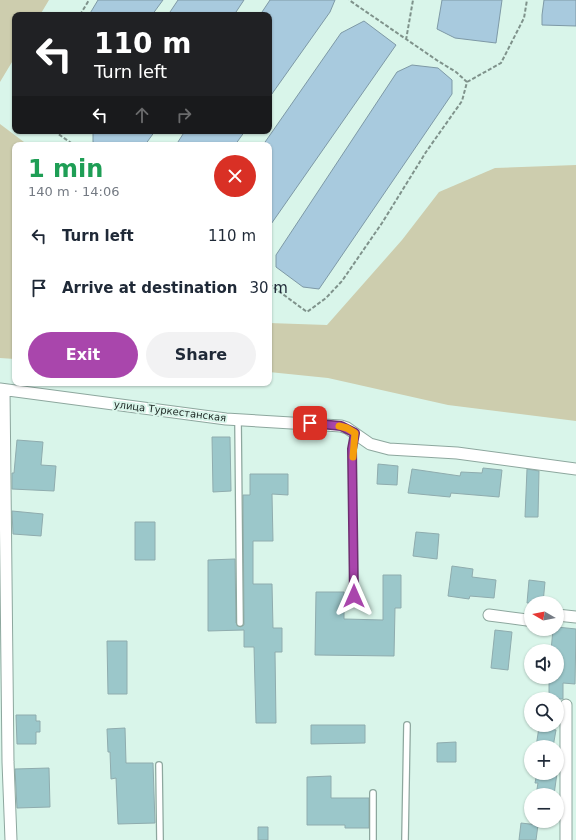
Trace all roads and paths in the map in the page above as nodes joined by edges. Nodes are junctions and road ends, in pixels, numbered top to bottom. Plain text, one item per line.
1 (89, 0) edge
2 (350, 0) edge
3 (414, 0) edge
4 (527, 0) edge
5 (82, 12) edge
6 (406, 40) junction
7 (467, 82) junction
8 (58, 134) edge
9 (70, 142) edge
10 (272, 286) edge
11 (2, 390) edge
12 (238, 420) junction
13 (355, 433) junction
14 (576, 469) edge
15 (354, 596) dead end
16 (489, 615) dead end
17 (564, 616) edge
18 (576, 617) edge
19 (524, 620) edge
20 (240, 623) dead end
21 (566, 705) dead end
22 (406, 725) dead end
23 (159, 765) dead end
24 (373, 793) dead end
25 (11, 840) edge
26 (160, 840) edge
27 (373, 840) edge
28 (405, 840) edge
29 (566, 840) edge

1 - 5 path
2 - 6 path
3 - 6 path
4 - 7 path
6 - 7 path
7 - 10 path
8 - 9 path
11 - 12 street, улица Туркестанская
11 - 25 street
12 - 13 street, улица Туркестанская
12 - 20 lane
13 - 14 street
13 - 15 lane
16 - 19 street
17 - 18 street
21 - 29 street
22 - 28 lane
23 - 26 lane
24 - 27 lane

